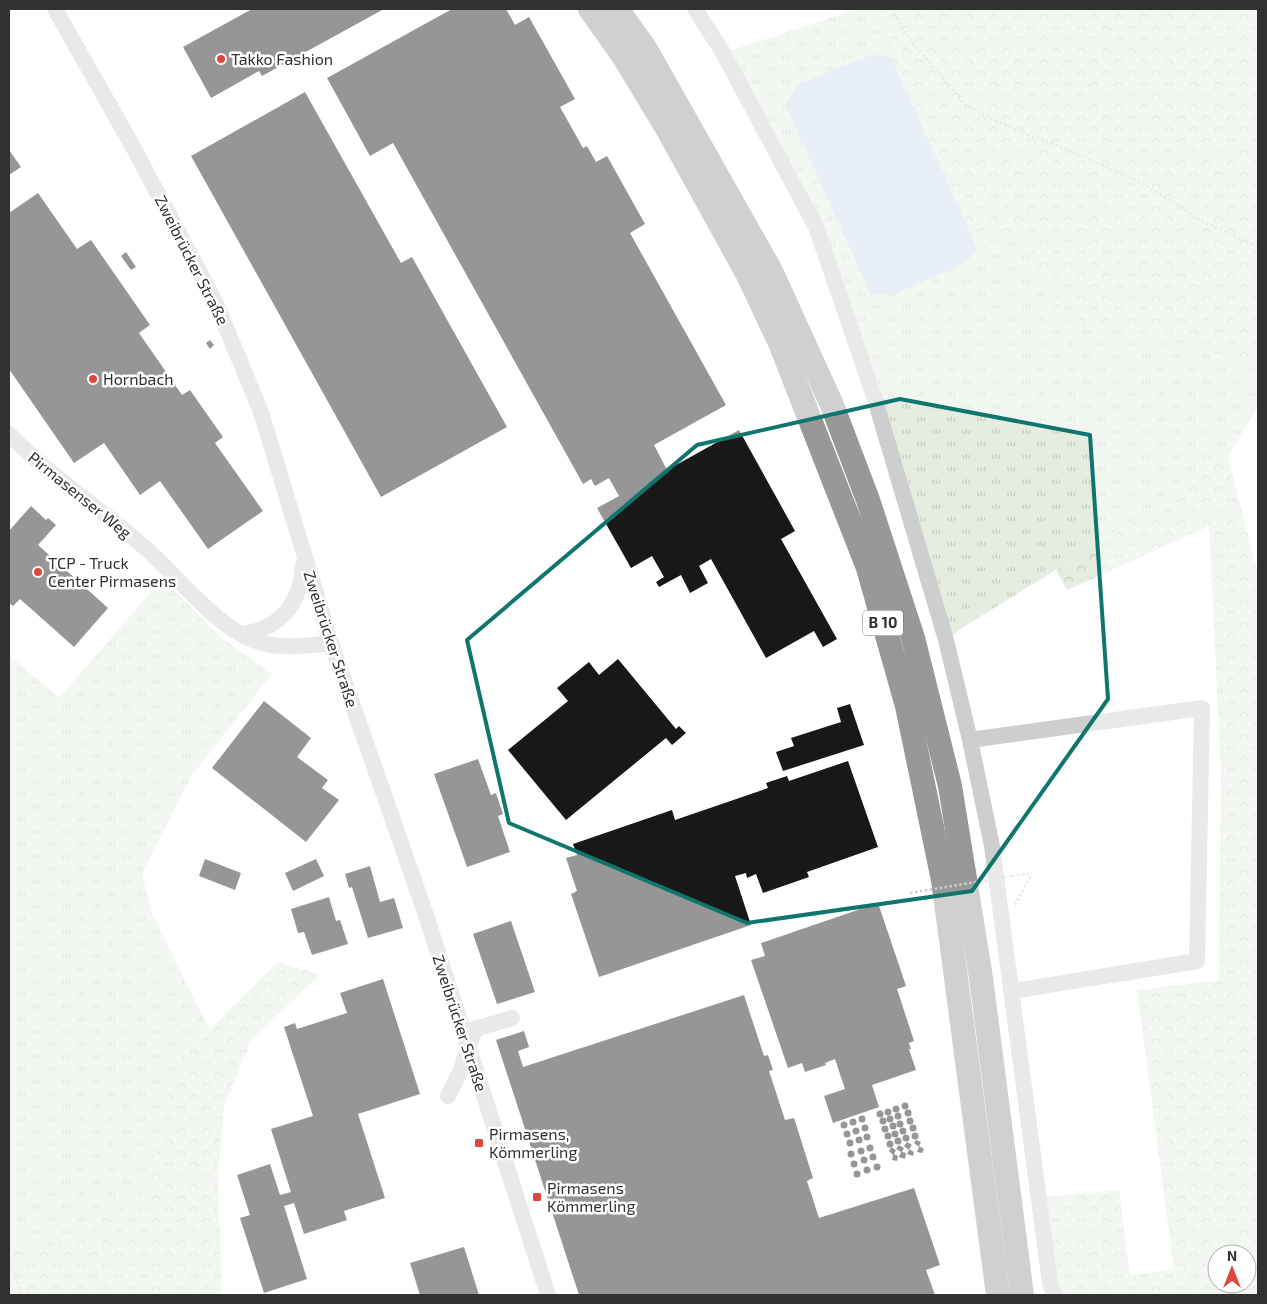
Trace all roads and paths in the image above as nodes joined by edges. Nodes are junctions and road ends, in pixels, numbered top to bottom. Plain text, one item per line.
1 (55, 9) edge
2 (590, 9) edge
3 (617, 9) edge
4 (695, 9) edge
5 (892, 9) edge
6 (1258, 248) edge
7 (9, 434) edge
8 (304, 556) junction
9 (242, 634) junction
10 (330, 643) junction
11 (970, 740) junction
12 (910, 893) dead end
13 (1002, 913) junction
14 (1013, 991) junction
15 (512, 1018) dead end
16 (467, 1046) junction
17 (448, 1096) dead end
18 (9, 1258) edge
19 (22, 1295) edge
20 (548, 1295) edge
21 (998, 1295) edge
22 (1022, 1295) edge
23 (1054, 1295) edge

1 - 8 street, Zweibrücker Straße
2 - 21 highway, B 10
3 - 22 highway, B 10
4 - 11 street
5 - 6 path
7 - 9 street, Pirmasenser Weg
8 - 9 street
8 - 10 street, Zweibrücker Straße
9 - 10 street, Pirmasenser Weg
10 - 16 street, Zweibrücker Straße
11 - 13 street
11 - 14 street
12 - 13 path, bridge
13 - 14 street
14 - 23 street
15 - 16 street
16 - 17 street
16 - 20 street, Zweibrücker Straße
18 - 19 path

